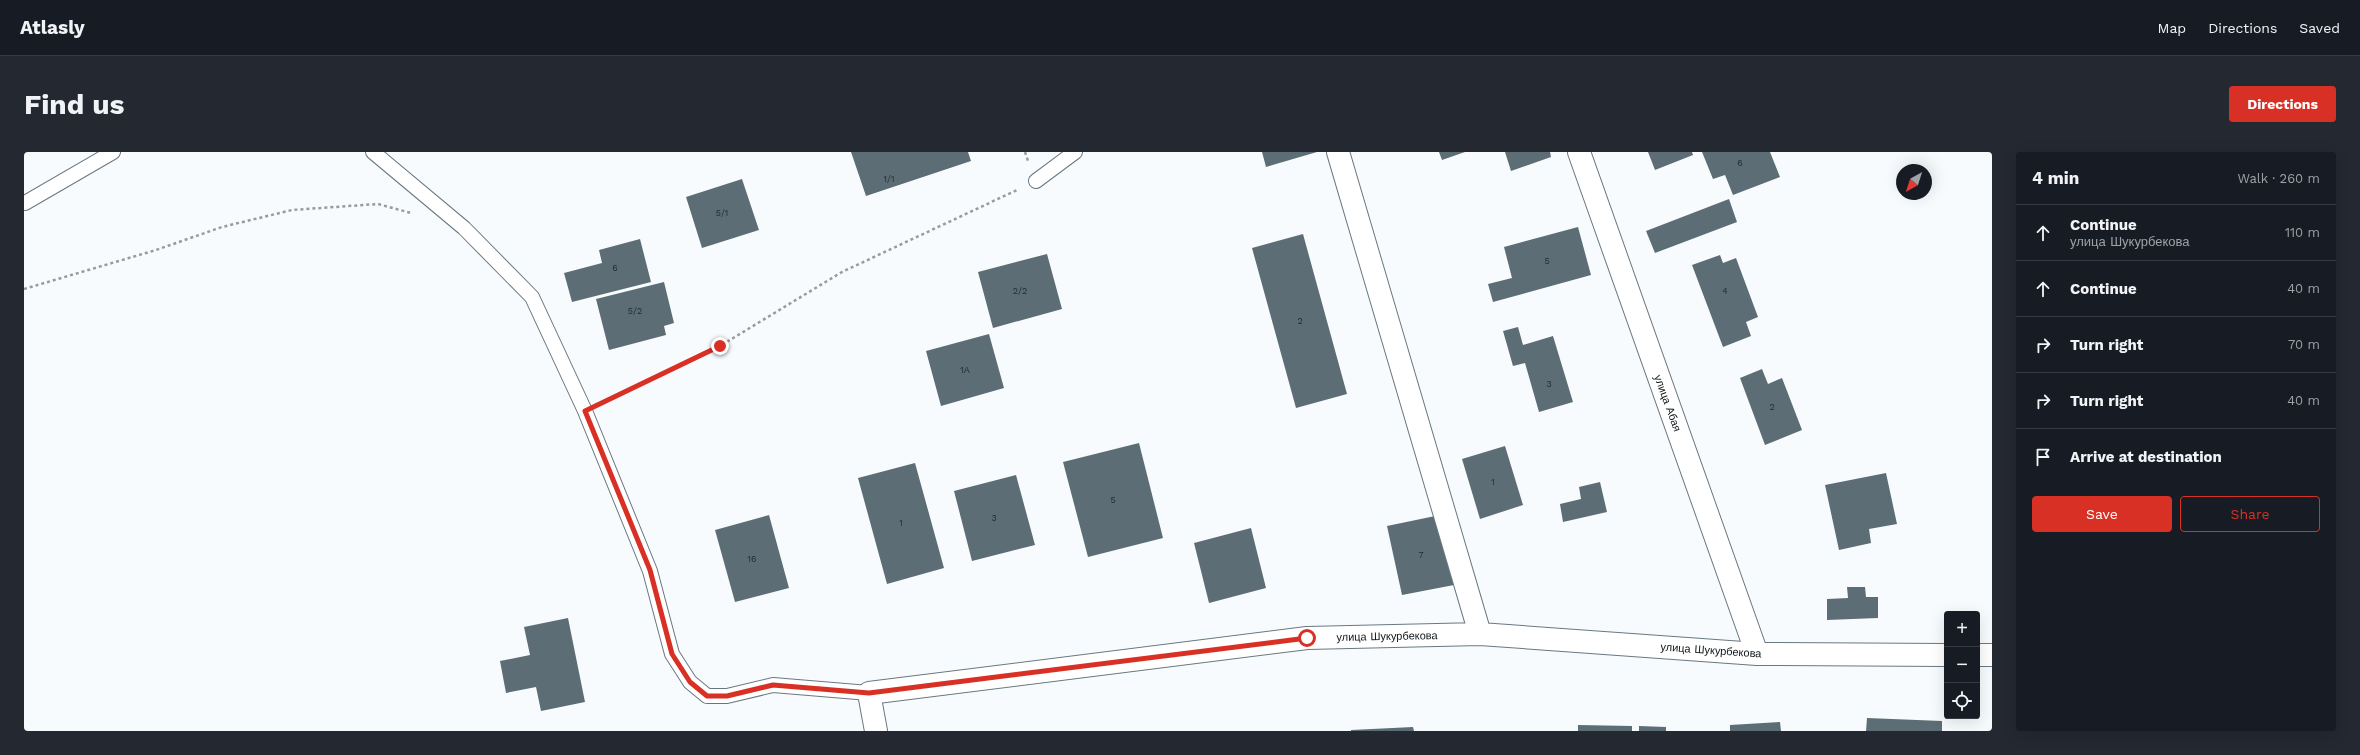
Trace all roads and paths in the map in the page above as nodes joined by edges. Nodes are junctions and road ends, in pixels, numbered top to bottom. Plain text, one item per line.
1 (113, 152) edge
2 (373, 152) edge
3 (1025, 152) edge
4 (1075, 152) edge
5 (1338, 152) edge
6 (1579, 152) edge
7 (1036, 181) junction
8 (25, 203) dead end
9 (414, 214) dead end
10 (24, 289) edge
11 (585, 411) junction
12 (1480, 634) junction
13 (1757, 654) junction
14 (1944, 655) edge
15 (1980, 655) edge
16 (1992, 655) edge
17 (869, 693) junction
18 (876, 731) edge

1 - 8 lane
2 - 11 lane
3 - 7 path
4 - 7 lane
5 - 12 street
6 - 13 street, улица Абая
7 - 11 path
9 - 10 path
11 - 17 lane
12 - 13 street, улица Шукурбекова
12 - 17 street, улица Шукурбекова
13 - 14 street, улица Шукурбекова
15 - 16 street
17 - 18 street

